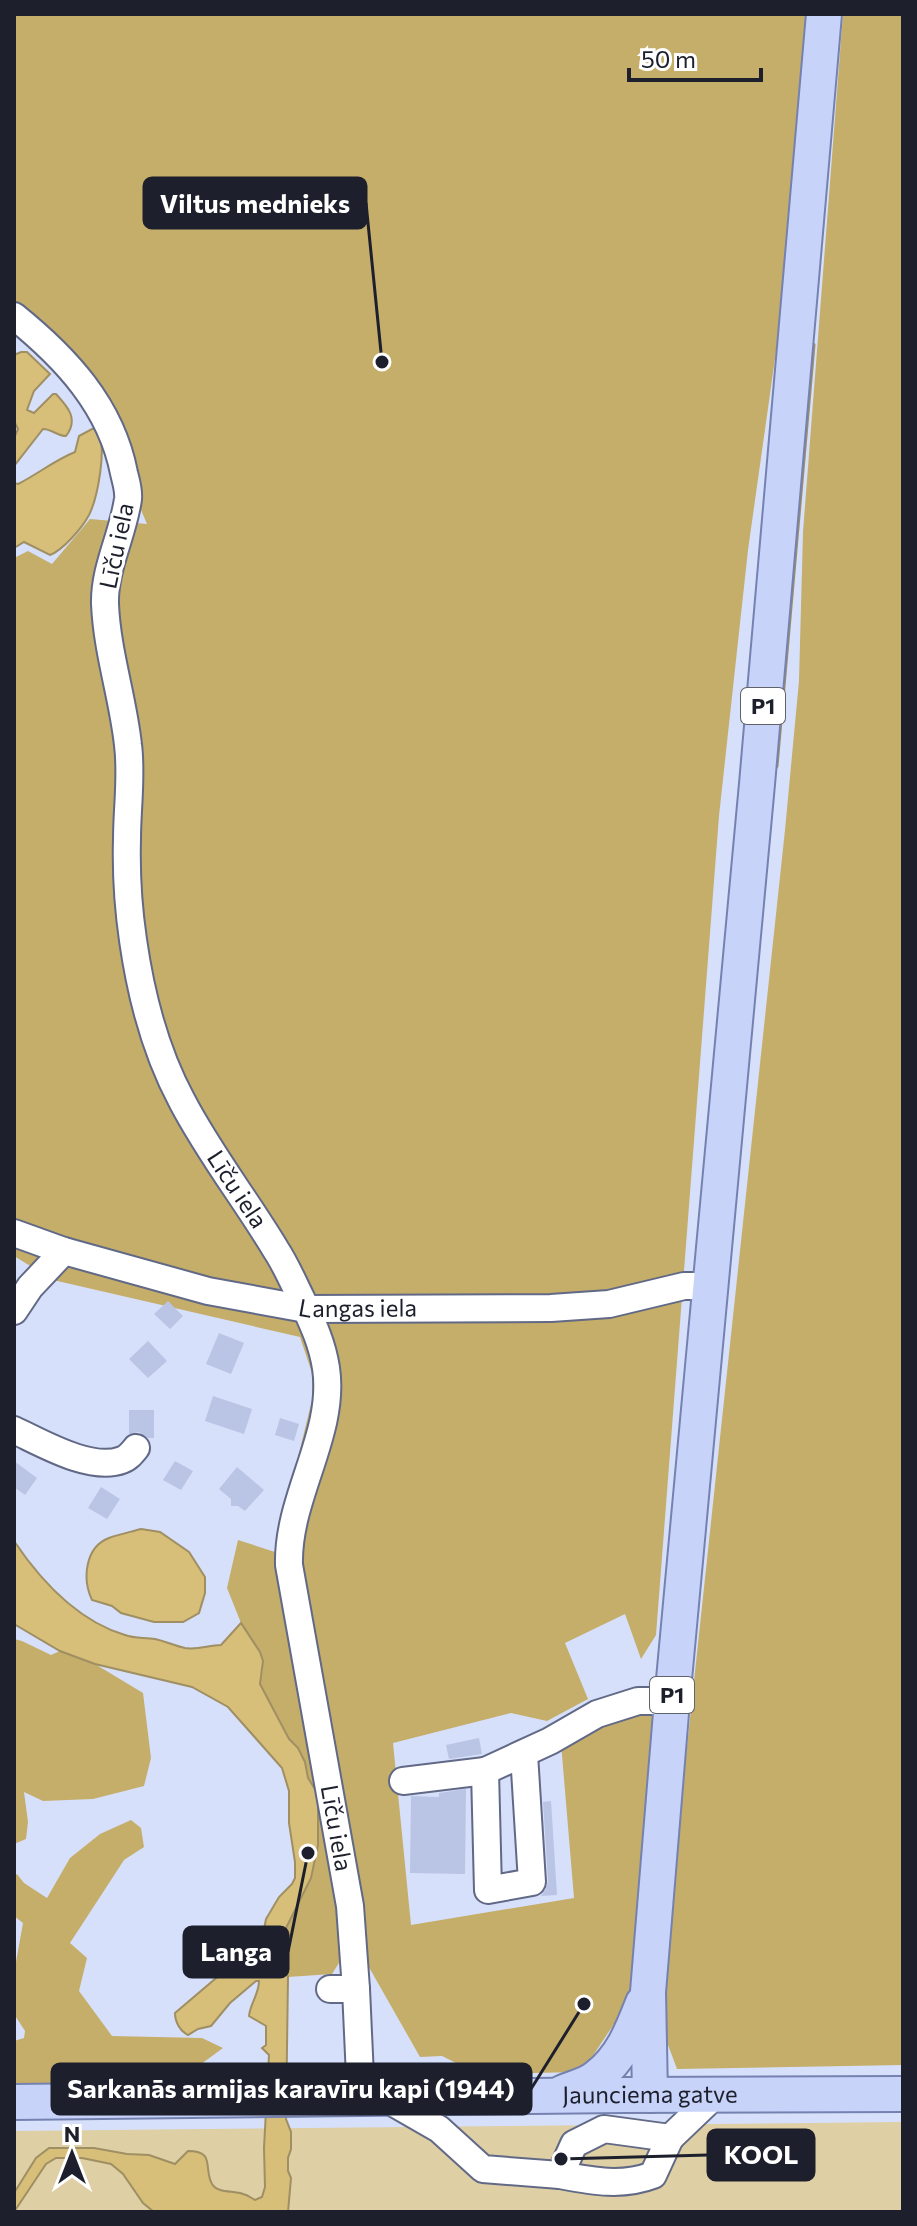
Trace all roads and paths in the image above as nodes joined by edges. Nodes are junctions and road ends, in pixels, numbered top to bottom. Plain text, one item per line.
1 (824, 14) edge
2 (14, 316) edge
3 (14, 1233) edge
4 (64, 1251) junction
5 (710, 1286) junction
6 (306, 1309) junction
7 (358, 1310) junction
8 (14, 1311) edge
9 (326, 1369) junction
10 (14, 1430) edge
11 (136, 1448) dead end
12 (672, 1701) junction
13 (524, 1754) junction
14 (485, 1771) junction
15 (403, 1781) dead end
16 (648, 1992) junction
17 (625, 2045) junction
18 (903, 2094) edge
19 (636, 2095) junction
20 (555, 2096) junction
21 (714, 2096) junction
22 (363, 2099) junction
23 (14, 2102) edge
24 (670, 2138) junction
25 (560, 2175) junction

1 - 5 main road, P1
2 - 6 street, Līču iela
3 - 4 street, Langas iela
4 - 6 street, Langas iela
4 - 8 street
5 - 7 street, Langas iela
5 - 12 main road, P1
6 - 7 street, Langas iela
6 - 9 street, Līču iela
7 - 9 street
9 - 22 street, Līču iela
10 - 11 street
12 - 13 street
12 - 16 main road, P1
13 - 14 street
13 - 14 street
14 - 15 street
16 - 17 main road, P1
16 - 19 main road, P1
17 - 19 main road, P1
17 - 20 main road, P1
18 - 21 main road, Jaunciema gatve
19 - 20 main road, Jaunciema gatve / P1
19 - 21 main road, Jaunciema gatve
20 - 22 main road, Jaunciema gatve / P1
21 - 24 street
22 - 23 main road, Jaunciema gatve / P1
22 - 25 street
24 - 25 street
24 - 25 street

